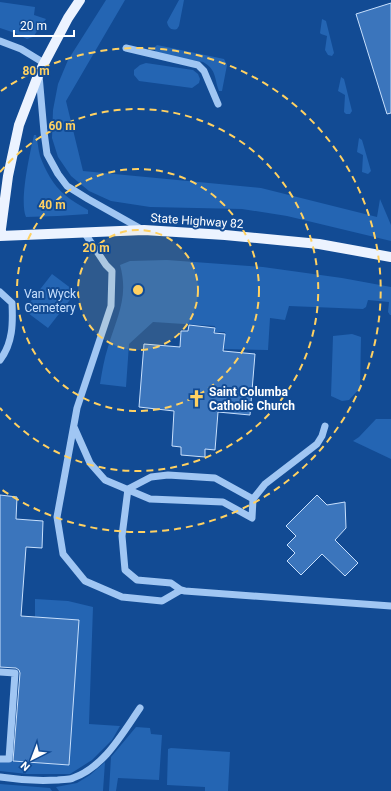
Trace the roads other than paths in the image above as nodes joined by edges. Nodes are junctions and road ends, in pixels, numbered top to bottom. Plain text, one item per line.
1 (80, 0) edge
2 (0, 41) edge
3 (126, 48) dead end
4 (44, 63) junction
5 (39, 73) junction
6 (218, 104) dead end
7 (144, 230) junction
8 (84, 232) junction
9 (0, 236) edge
10 (391, 257) edge
11 (0, 292) edge
12 (0, 360) edge
13 (326, 426) dead end
14 (74, 427) junction
15 (128, 489) junction
16 (253, 500) junction
17 (181, 590) junction
18 (391, 606) edge
19 (0, 672) edge
20 (140, 708) dead end
21 (0, 759) edge
22 (0, 777) edge

1 - 4 main road
2 - 4 street
3 - 6 street
4 - 5 main road
5 - 7 street
5 - 9 main road
7 - 8 main road, State Highway 82
7 - 10 main road, State Highway 82
8 - 9 main road, State Highway 82
8 - 14 street
11 - 12 street
13 - 16 street
14 - 15 street
14 - 17 street
15 - 16 street
15 - 16 street
15 - 17 street
17 - 18 street
19 - 21 street
20 - 22 street

